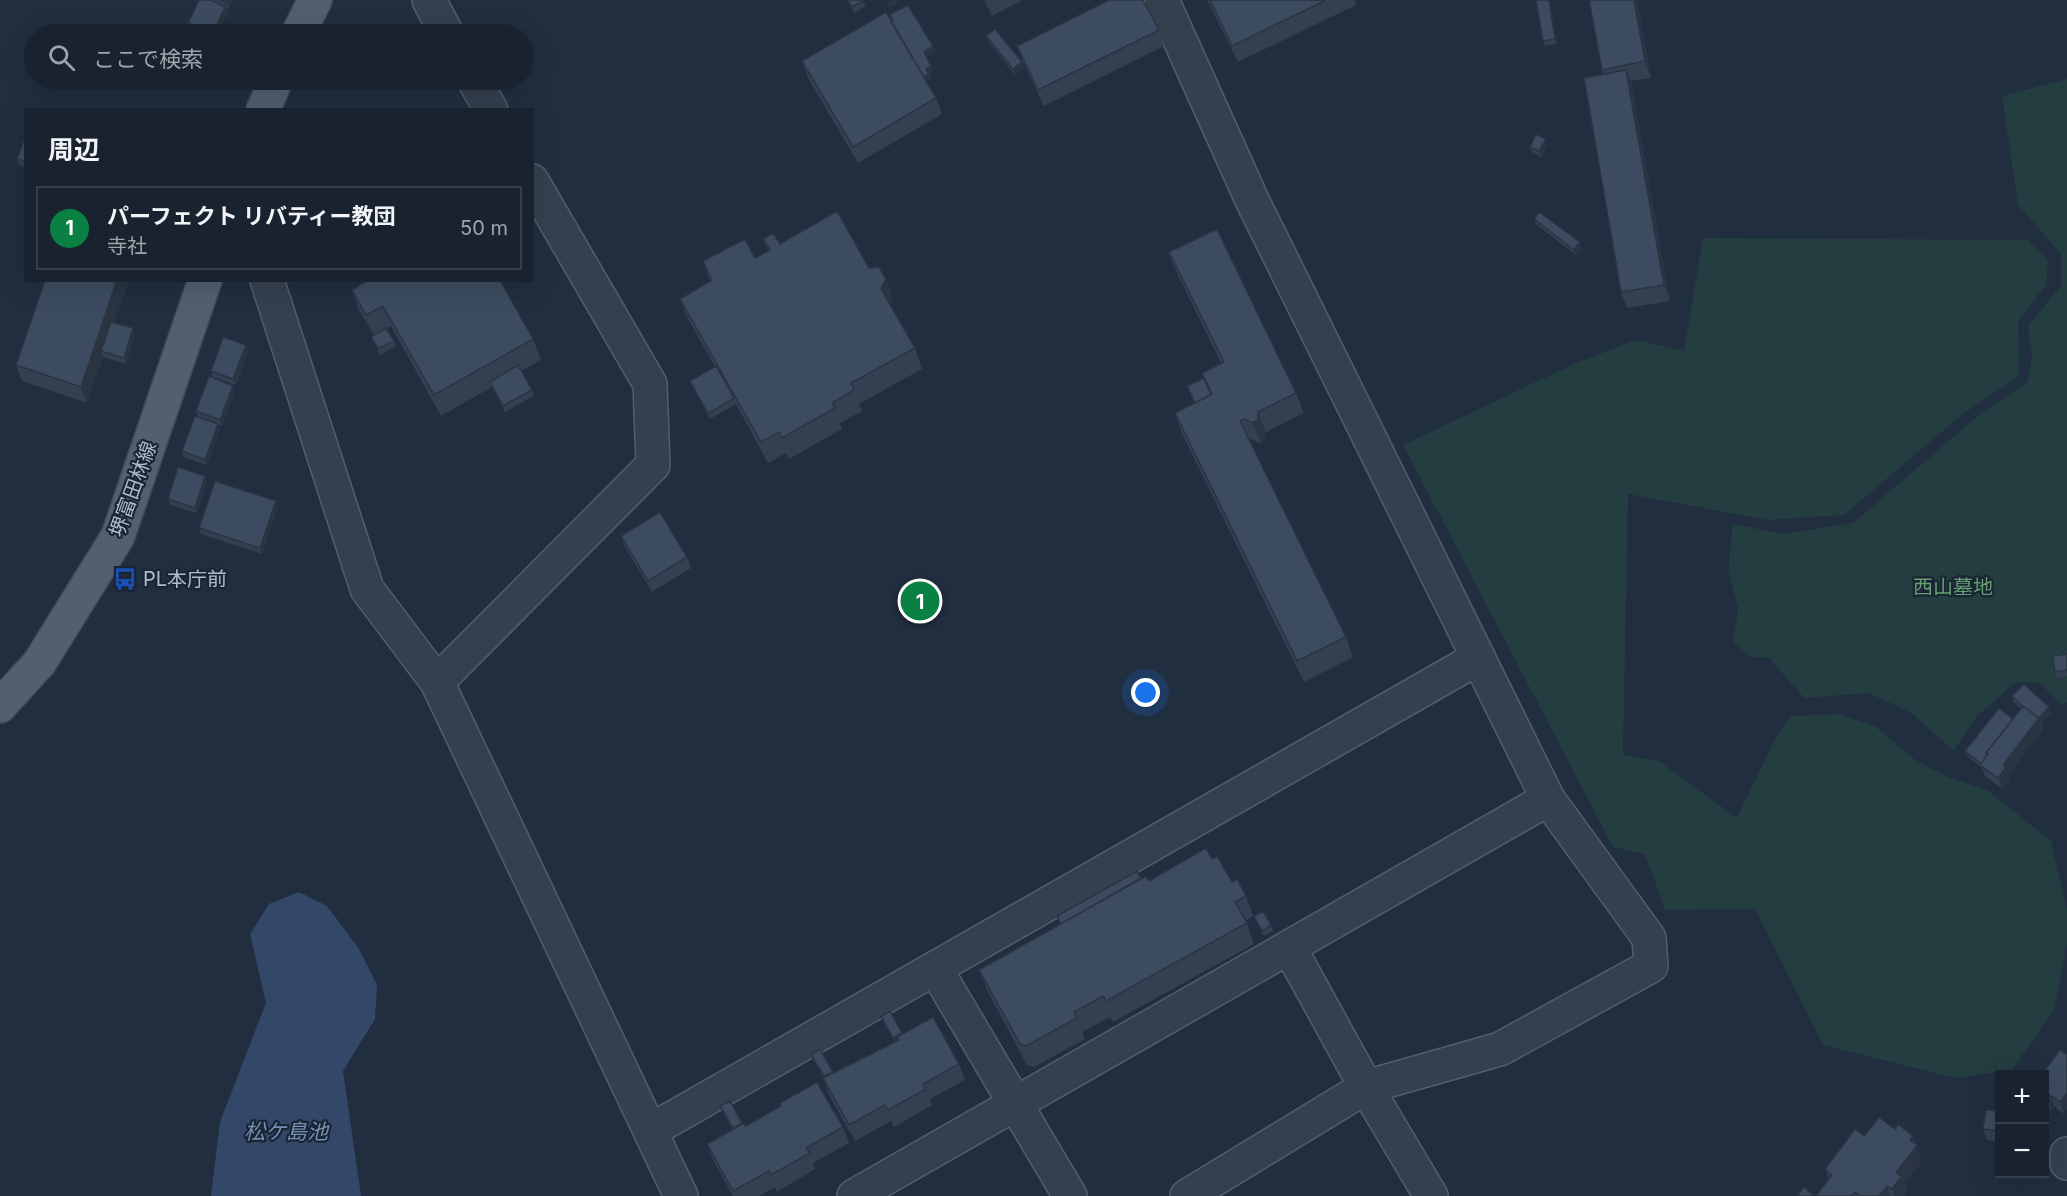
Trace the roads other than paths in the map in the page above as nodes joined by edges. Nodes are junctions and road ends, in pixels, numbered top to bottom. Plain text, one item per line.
1 (315, 0) edge
2 (429, 0) edge
3 (1162, 0) edge
4 (303, 24) edge
5 (442, 24) edge
6 (271, 90) edge
7 (480, 90) edge
8 (263, 108) edge
9 (490, 108) edge
10 (534, 185) edge
11 (204, 282) edge
12 (268, 282) edge
13 (1478, 658) junction
14 (437, 682) junction
15 (0, 706) edge
16 (1548, 799) junction
17 (1289, 946) junction
18 (935, 968) junction
19 (1366, 1088) junction
20 (1016, 1103) junction
21 (650, 1131) junction
22 (2067, 1154) edge
23 (2067, 1163) edge
24 (681, 1196) edge
25 (854, 1196) edge
26 (1070, 1196) edge
27 (1187, 1196) edge
28 (1431, 1196) edge

1 - 4 main road
2 - 5 street
3 - 13 street
6 - 8 main road
7 - 9 street
10 - 14 street
11 - 15 main road, 堺富田林線
12 - 14 street
13 - 16 street
13 - 18 street
14 - 21 street
16 - 17 street
16 - 19 street
17 - 19 street
17 - 20 street
18 - 20 street
18 - 21 street
19 - 27 street
19 - 28 street
20 - 25 street
20 - 26 street
21 - 24 street
22 - 23 street

